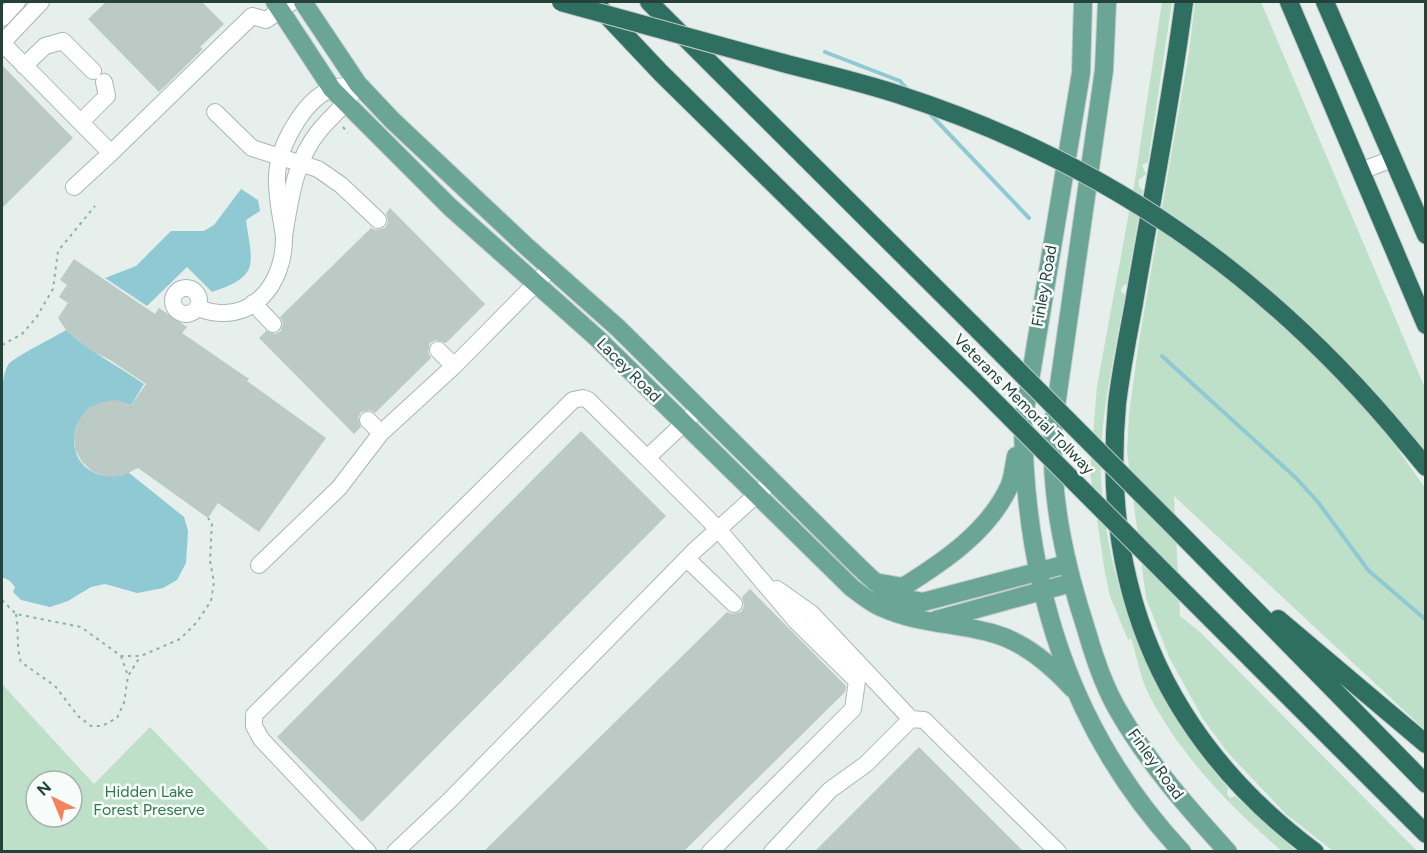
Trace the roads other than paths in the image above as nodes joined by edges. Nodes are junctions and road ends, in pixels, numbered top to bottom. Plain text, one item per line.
1 (17, 2) edge
2 (41, 2) edge
3 (303, 2) edge
4 (561, 2) edge
5 (578, 2) edge
6 (594, 2) edge
7 (649, 2) edge
8 (1083, 2) edge
9 (1107, 2) edge
10 (1184, 2) edge
11 (1289, 2) edge
12 (1325, 2) edge
13 (283, 4) edge
14 (2, 18) edge
15 (2, 43) edge
16 (24, 66) junction
17 (661, 73) junction
18 (358, 84) junction
19 (332, 88) junction
20 (347, 104) junction
21 (215, 112) dead end
22 (81, 122) junction
23 (111, 153) junction
24 (281, 158) junction
25 (1392, 159) junction
26 (302, 164) junction
27 (1361, 171) junction
28 (74, 187) dead end
29 (378, 220) dead end
30 (1425, 235) edge
31 (284, 236) junction
32 (551, 268) junction
33 (537, 284) junction
34 (253, 303) junction
35 (198, 308) dead end
36 (273, 324) dead end
37 (1425, 325) edge
38 (438, 350) dead end
39 (454, 366) junction
40 (699, 409) junction
41 (368, 420) dead end
42 (1023, 422) junction
43 (684, 424) junction
44 (381, 433) junction
45 (647, 458) junction
46 (1425, 467) edge
47 (773, 480) junction
48 (758, 495) junction
49 (718, 529) junction
50 (687, 559) junction
51 (1208, 560) junction
52 (1067, 564) junction
53 (259, 565) dead end
54 (1039, 571) junction
55 (759, 577) junction
56 (873, 581) junction
57 (1071, 583) junction
58 (1043, 591) junction
59 (734, 604) dead end
60 (932, 621) junction
61 (1073, 689) junction
62 (912, 719) junction
63 (1425, 744) edge
64 (1425, 784) edge
65 (1425, 834) edge
66 (368, 852) edge
67 (395, 852) edge
68 (710, 852) edge
69 (772, 852) edge
70 (1058, 852) edge
71 (1182, 852) edge
72 (1228, 852) edge
73 (1315, 852) edge

1 - 14 street
2 - 15 street
3 - 18 main road, Lacey Road
4 - 46 highway, bridge
5 - 17 highway
6 - 17 highway, Veterans Memorial Tollway
7 - 51 highway, Veterans Memorial Tollway, bridge
8 - 42 main road, Finley Road
9 - 52 main road, Finley Road
10 - 73 highway
11 - 27 highway
12 - 25 highway
13 - 19 main road, Lacey Road
13 - 23 street
15 - 16 street
16 - 22 street
16 - 22 street
17 - 65 highway, Veterans Memorial Tollway, bridge
18 - 19 street
18 - 20 street
18 - 32 main road, Lacey Road
19 - 20 main road, Lacey Road
19 - 24 street
20 - 26 street
20 - 33 main road, Lacey Road
21 - 24 street
22 - 23 street
23 - 28 street
24 - 26 street
24 - 31 street
25 - 27 street
25 - 30 highway
26 - 29 street
26 - 31 street
27 - 37 highway
31 - 34 street
32 - 33 street
32 - 40 main road, Lacey Road
33 - 39 street
33 - 43 main road, Lacey Road
34 - 35 street
34 - 36 street
38 - 39 street
39 - 44 street
40 - 43 street
40 - 47 main road, Lacey Road
41 - 44 street
42 - 54 main road, Finley Road
42 - 56 main road
43 - 45 street
43 - 48 main road, Lacey Road
44 - 53 street
45 - 49 street
45 - 66 street
47 - 48 street
47 - 56 main road, Lacey Road
48 - 49 street
48 - 60 main road, Lacey Road
49 - 50 street
49 - 55 street
50 - 59 street
50 - 67 street
51 - 63 highway
51 - 64 highway, Veterans Memorial Tollway
52 - 54 main road
52 - 57 main road, Finley Road
54 - 56 main road, Lacey Road
54 - 58 main road, Finley Road
55 - 62 street
55 - 68 street
57 - 58 main road, Lacey Road
57 - 72 main road, Finley Road
58 - 60 main road, Lacey Road
58 - 61 main road, Finley Road
60 - 61 main road
61 - 71 main road, Finley Road
62 - 69 street
62 - 70 street

